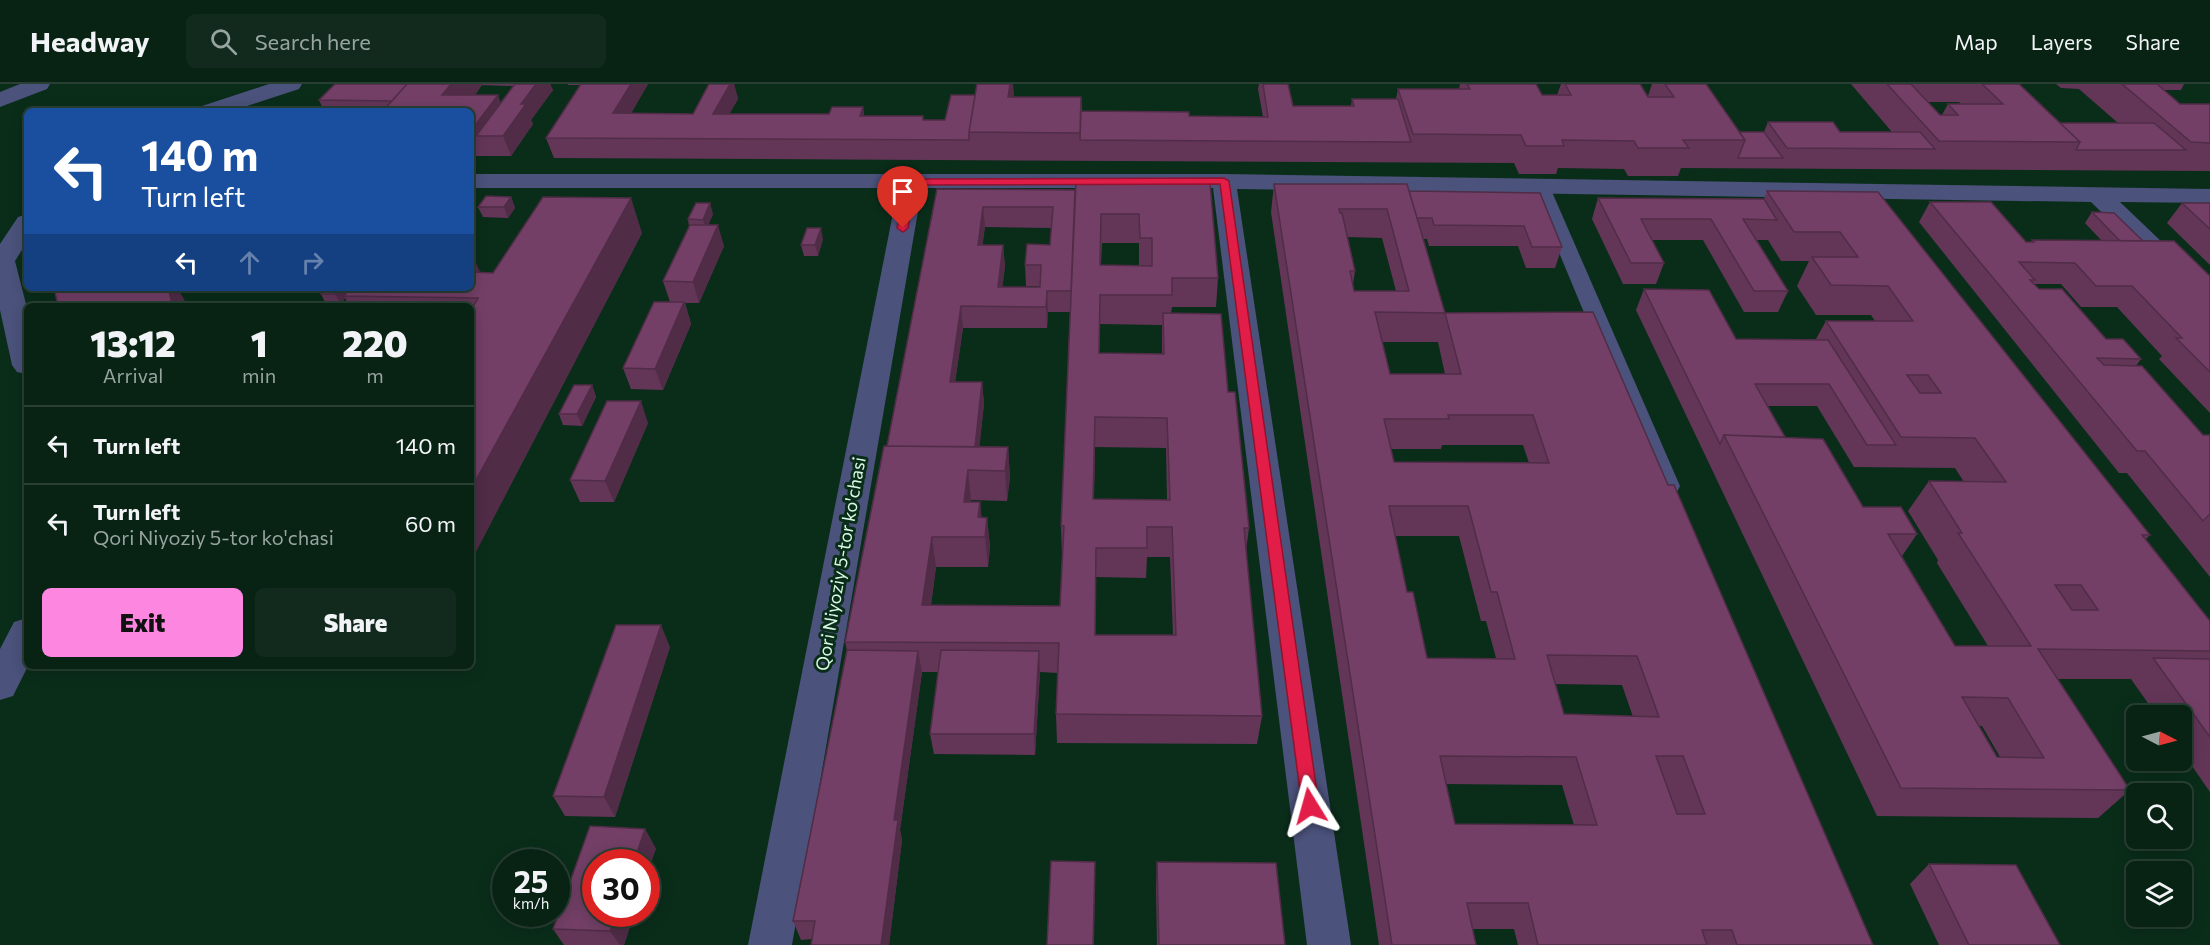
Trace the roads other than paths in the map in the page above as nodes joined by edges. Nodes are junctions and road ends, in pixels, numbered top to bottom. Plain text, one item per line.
1 (39, 84) edge
2 (291, 84) edge
3 (0, 100) edge
4 (219, 108) edge
5 (474, 181) edge
6 (1224, 181) junction
7 (911, 182) junction
8 (1540, 185) junction
9 (2099, 196) junction
10 (2210, 196) edge
11 (24, 229) edge
12 (10, 259) edge
13 (2210, 303) edge
14 (24, 346) edge
15 (1676, 505) edge
16 (24, 638) edge
17 (0, 685) edge
18 (770, 945) edge
19 (1329, 945) edge

1 - 3 street
2 - 4 street
5 - 7 street
6 - 7 street
6 - 8 street
6 - 19 street
7 - 18 street, Qori Niyoziy 5-tor ko'chasi
8 - 9 street
8 - 15 lane
9 - 10 street
9 - 13 street
11 - 12 street
12 - 14 street
16 - 17 street

